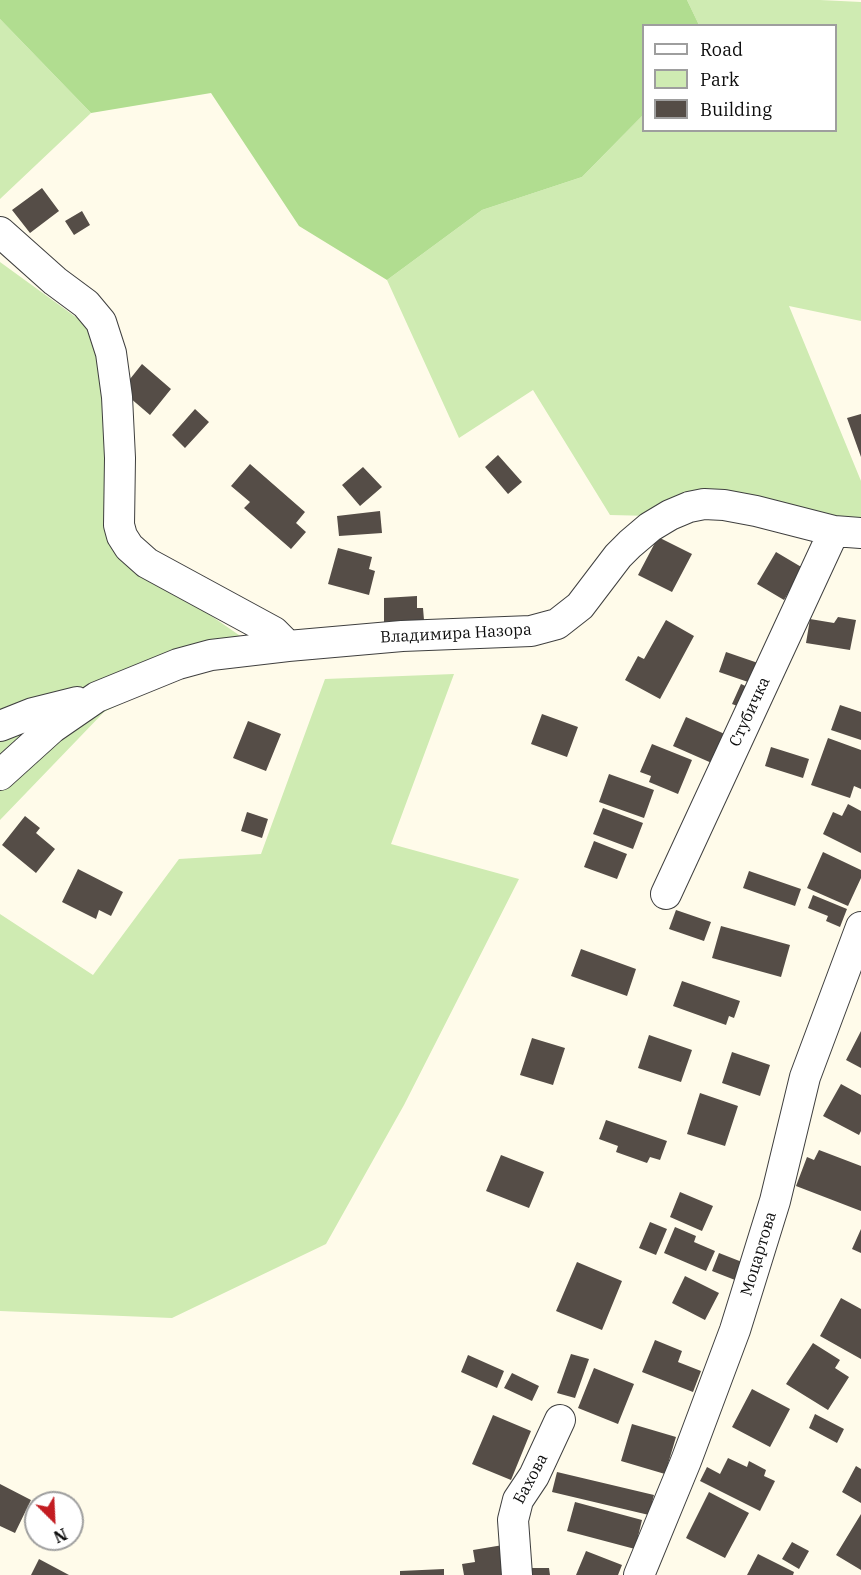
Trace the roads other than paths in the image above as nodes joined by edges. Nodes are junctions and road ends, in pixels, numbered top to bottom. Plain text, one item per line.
1 (0, 232) edge
2 (847, 532) edge
3 (288, 646) junction
4 (97, 697) junction
5 (0, 726) edge
6 (0, 775) edge
7 (666, 894) dead end
8 (861, 927) edge
9 (560, 1420) dead end
10 (517, 1575) edge
11 (639, 1575) edge

1 - 3 street
2 - 3 street, Владимира Назора
2 - 7 street, Стубичка
3 - 4 street, Владимира Назора
4 - 5 street
4 - 6 street, Владимира Назора
8 - 11 street, Моцартова
9 - 10 street, Бахова

